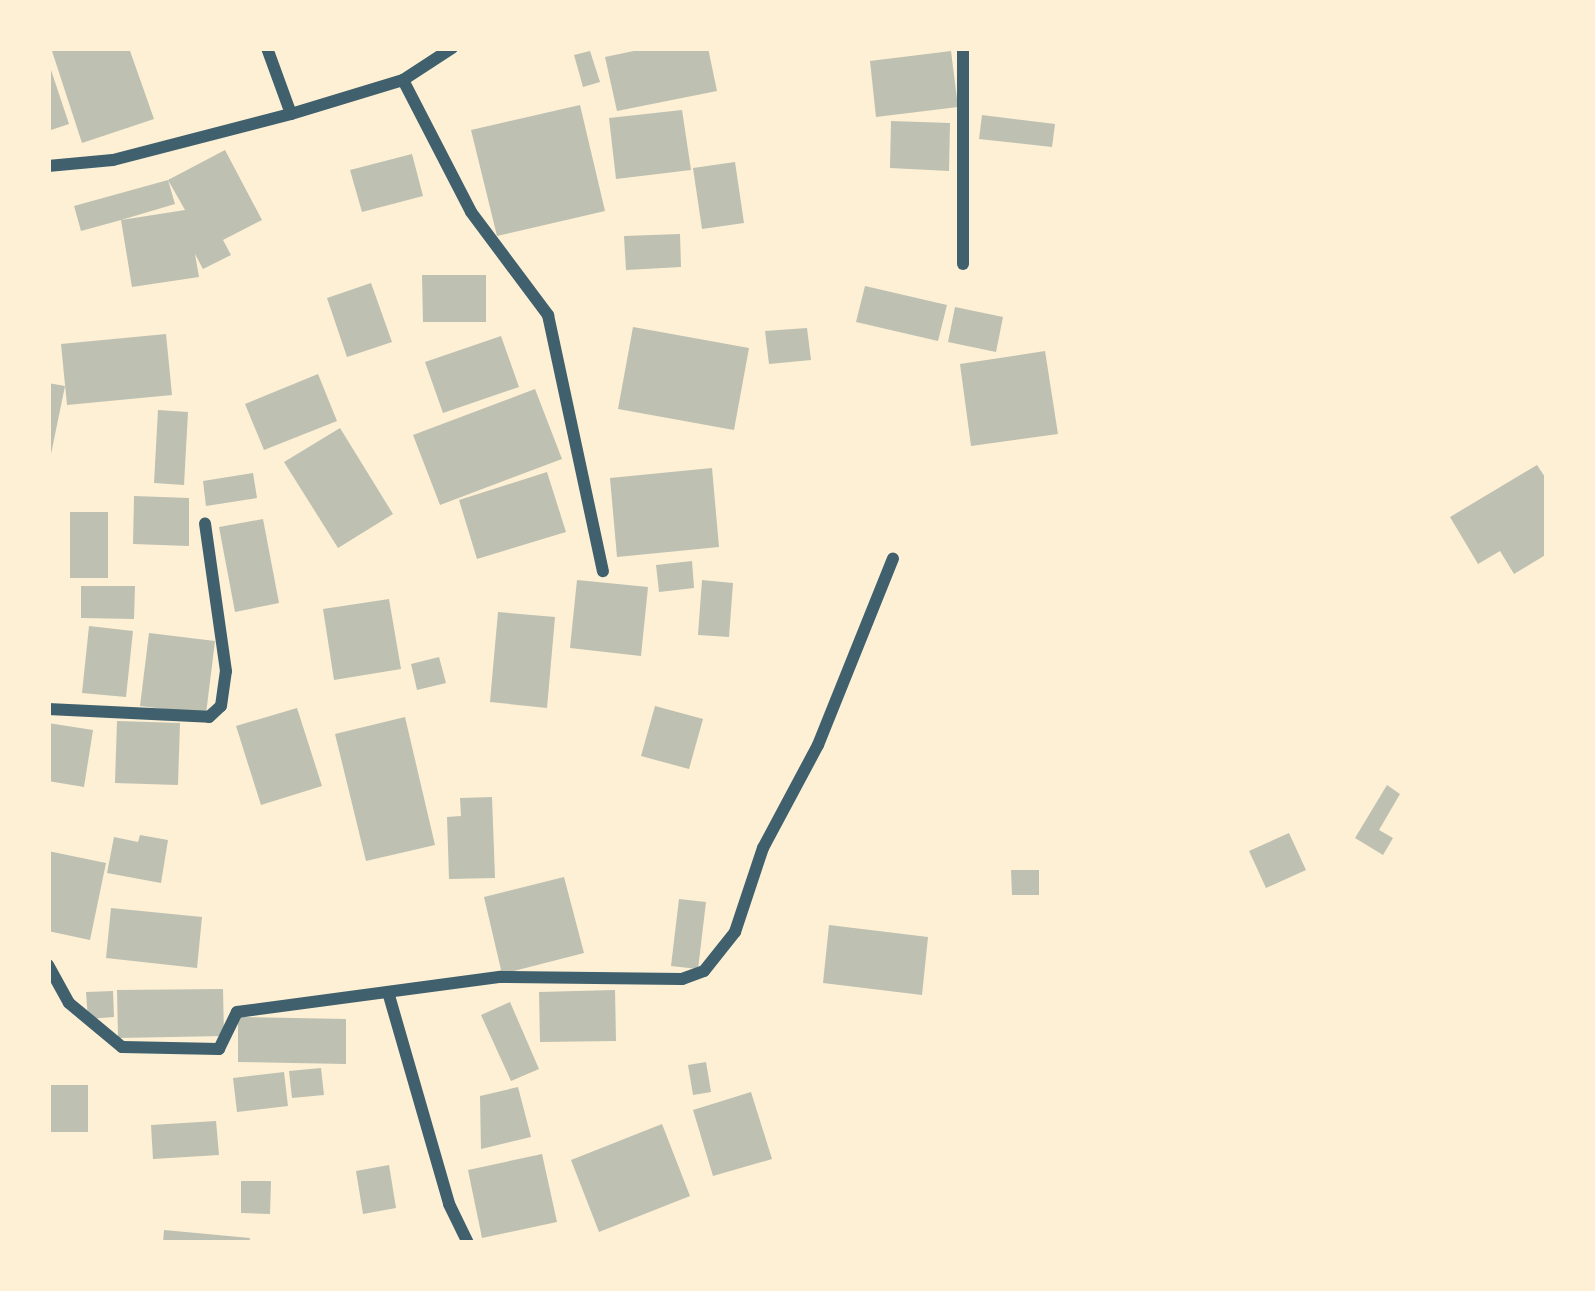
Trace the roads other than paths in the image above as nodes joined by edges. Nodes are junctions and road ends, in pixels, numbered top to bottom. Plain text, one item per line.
1 (267, 48) edge
2 (452, 48) edge
3 (963, 48) edge
4 (403, 80) junction
5 (291, 114) junction
6 (48, 166) edge
7 (964, 264) dead end
8 (206, 523) dead end
9 (892, 558) dead end
10 (603, 571) dead end
11 (48, 709) edge
12 (48, 964) edge
13 (388, 992) junction
14 (468, 1243) edge

1 - 5 street
2 - 4 street
3 - 7 street
4 - 5 street
4 - 10 street
5 - 6 street
8 - 11 street
9 - 13 street
12 - 13 street
13 - 14 street

